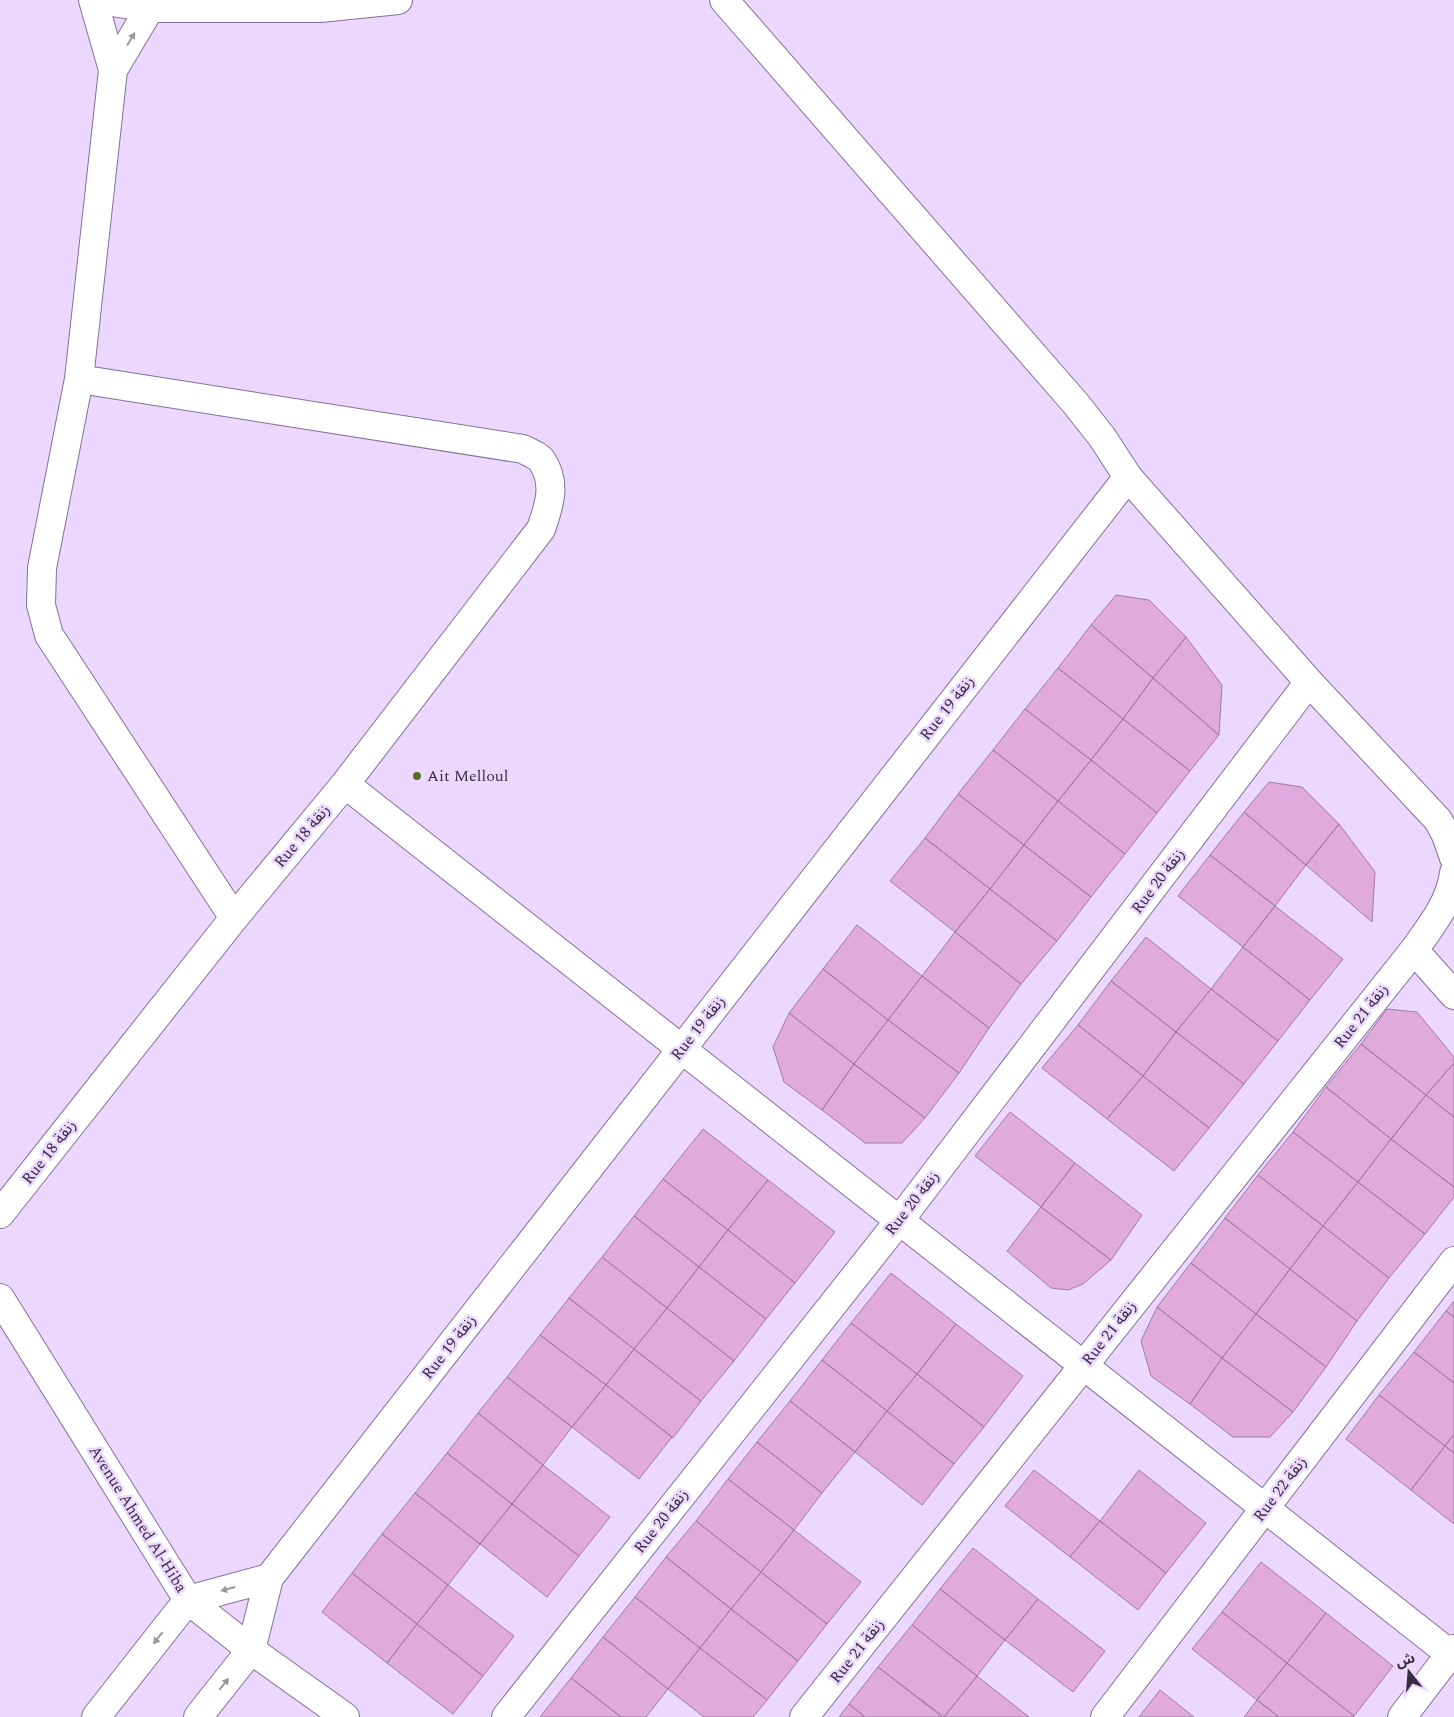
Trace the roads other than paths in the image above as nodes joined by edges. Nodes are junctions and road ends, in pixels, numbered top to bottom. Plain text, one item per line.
1 (93, 0) edge
2 (100, 0) edge
3 (398, 0) edge
4 (724, 0) edge
5 (150, 8) junction
6 (112, 70) junction
7 (79, 378) junction
8 (1128, 477) junction
9 (1309, 682) junction
10 (345, 784) junction
11 (1454, 858) edge
12 (1454, 873) edge
13 (234, 918) junction
14 (1414, 950) junction
15 (1454, 995) edge
16 (682, 1049) junction
17 (0, 1214) edge
18 (899, 1221) junction
19 (1454, 1261) edge
20 (0, 1298) edge
21 (1083, 1366) junction
22 (1264, 1509) junction
23 (269, 1578) junction
24 (188, 1600) junction
25 (251, 1650) junction
26 (1452, 1652) edge
27 (96, 1717) edge
28 (198, 1717) edge
29 (345, 1717) edge
30 (506, 1717) edge
31 (804, 1717) edge
32 (1105, 1717) edge
33 (1402, 1717) edge

1 - 6 street
2 - 5 street
3 - 5 street
4 - 8 street
6 -> 5 street
6 - 7 street
7 - 10 street, Rue 18 زنقة
7 - 13 street
8 - 9 street
8 - 16 street, Rue 19 زنقة
9 - 11 street
9 - 18 street, Rue 20 زنقة
10 - 13 street, Rue 18 زنقة
10 - 16 street
12 - 14 street, Rue 21 زنقة
13 - 17 street, Rue 18 زنقة
14 - 15 street
14 - 21 street, Rue 21 زنقة
16 - 18 street
16 - 23 street, Rue 19 زنقة
18 - 21 street
18 - 30 street, Rue 20 زنقة
19 - 22 street, Rue 22 زنقة
20 - 24 street, Avenue Ahmed Al-Hiba
21 - 22 street
21 - 31 street, Rue 21 زنقة
22 - 26 street
22 - 32 street, Rue 22 زنقة
23 -> 24 street
23 - 25 street, Rue 19 زنقة
24 - 25 street, Avenue Ahmed Al-Hiba
24 -> 27 street
28 -> 25 street
25 - 29 street, Avenue Ahmed Al-Hiba
26 - 33 street

